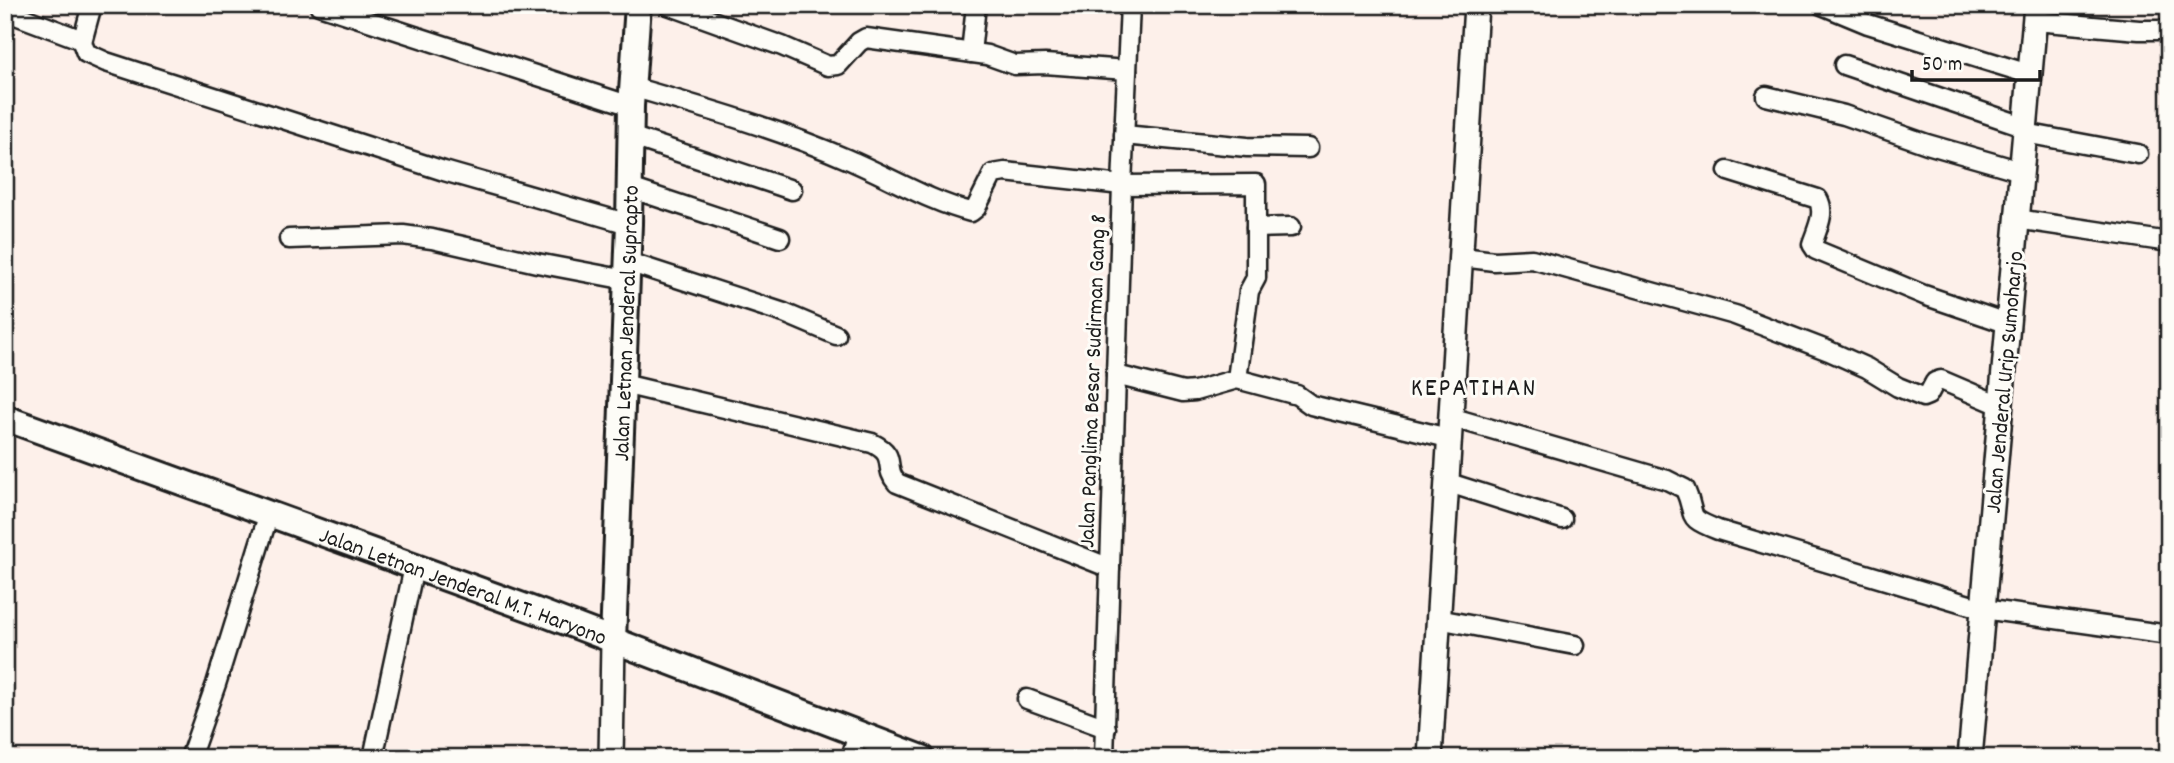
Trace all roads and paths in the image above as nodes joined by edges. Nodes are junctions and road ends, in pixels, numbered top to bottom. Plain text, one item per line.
1 (92, 5) edge
2 (319, 5) edge
3 (638, 5) edge
4 (668, 5) edge
5 (976, 5) edge
6 (1130, 5) edge
7 (1476, 5) edge
8 (1822, 5) edge
9 (5, 11) edge
10 (2036, 13) edge
11 (2169, 30) edge
12 (82, 42) junction
13 (971, 53) junction
14 (1844, 65) dead end
15 (1127, 70) junction
16 (2032, 75) junction
17 (632, 96) junction
18 (1766, 96) dead end
19 (2026, 130) junction
20 (1124, 135) junction
21 (630, 136) junction
22 (1308, 148) dead end
23 (2138, 154) dead end
24 (1728, 171) dead end
25 (2021, 171) junction
26 (1122, 185) junction
27 (630, 188) junction
28 (792, 190) dead end
29 (2017, 219) junction
30 (629, 223) junction
31 (1291, 226) dead end
32 (1256, 228) junction
33 (780, 238) dead end
34 (289, 239) dead end
35 (2169, 242) edge
36 (1462, 257) junction
37 (627, 271) junction
38 (2009, 324) junction
39 (835, 335) dead end
40 (1116, 375) junction
41 (1237, 379) junction
42 (623, 384) junction
43 (2002, 406) junction
44 (5, 418) edge
45 (1449, 427) junction
46 (1446, 482) junction
47 (268, 513) junction
48 (1562, 519) dead end
49 (414, 566) junction
50 (1110, 568) junction
51 (1983, 609) junction
52 (1437, 619) junction
53 (2169, 635) edge
54 (612, 640) junction
55 (1575, 645) dead end
56 (1027, 699) dead end
57 (1106, 728) junction
58 (858, 733) junction
59 (190, 758) edge
60 (373, 758) edge
61 (611, 758) edge
62 (851, 758) edge
63 (922, 758) edge
64 (1104, 758) edge
65 (1430, 758) edge
66 (1970, 758) edge

1 - 12 street
2 - 17 street
3 - 17 main road, Jalan Letnan Jenderal Suprapto
4 - 13 street
5 - 13 street
6 - 15 street, Jalan Panglima Besar Sudirman Gang 8
7 - 36 street
8 - 16 street
9 - 12 street
10 - 11 street
10 - 16 street, Jalan Jenderal Urip Sumoharjo
12 - 30 street
13 - 15 street
14 - 19 street
15 - 20 street, Jalan Panglima Besar Sudirman Gang 8
16 - 19 street, Jalan Jenderal Urip Sumoharjo
17 - 21 main road, Jalan Letnan Jenderal Suprapto
17 - 26 street
18 - 25 street
19 - 23 street
19 - 25 street, Jalan Jenderal Urip Sumoharjo
20 - 22 street
20 - 26 street, Jalan Panglima Besar Sudirman Gang 8
21 - 27 main road, Jalan Letnan Jenderal Suprapto
21 - 28 street
24 - 38 street
25 - 29 street, Jalan Jenderal Urip Sumoharjo
26 - 32 street
26 - 40 street, Jalan Panglima Besar Sudirman Gang 8
27 - 30 main road, Jalan Letnan Jenderal Suprapto
27 - 33 street
29 - 35 street
29 - 38 street, Jalan Jenderal Urip Sumoharjo
30 - 37 main road, Jalan Letnan Jenderal Suprapto
31 - 32 street
32 - 41 street
34 - 37 street
36 - 43 street
36 - 45 street
37 - 39 street
37 - 42 main road, Jalan Letnan Jenderal Suprapto
38 - 43 street, Jalan Jenderal Urip Sumoharjo
40 - 41 street
40 - 50 street, Jalan Panglima Besar Sudirman Gang 8
41 - 45 street
42 - 50 street
42 - 54 main road, Jalan Letnan Jenderal Suprapto
43 - 51 street, Jalan Jenderal Urip Sumoharjo
44 - 47 main road, Jalan Letnan Jenderal M.T. Haryono
45 - 46 street
45 - 51 street
46 - 48 street
46 - 52 street
47 - 49 main road, Jalan Letnan Jenderal M.T. Haryono
47 - 59 street
49 - 54 main road, Jalan Letnan Jenderal M.T. Haryono
49 - 60 street
50 - 57 street, Jalan Panglima Besar Sudirman Gang 8
51 - 53 street
51 - 66 street, Jalan Jenderal Urip Sumoharjo
52 - 55 street
52 - 65 street
54 - 58 main road, Jalan Letnan Jenderal M.T. Haryono
54 - 61 street
56 - 57 street
57 - 64 street, Jalan Panglima Besar Sudirman Gang 8
58 - 62 street
58 - 63 main road, Jalan Letnan Jenderal M.T. Haryono

